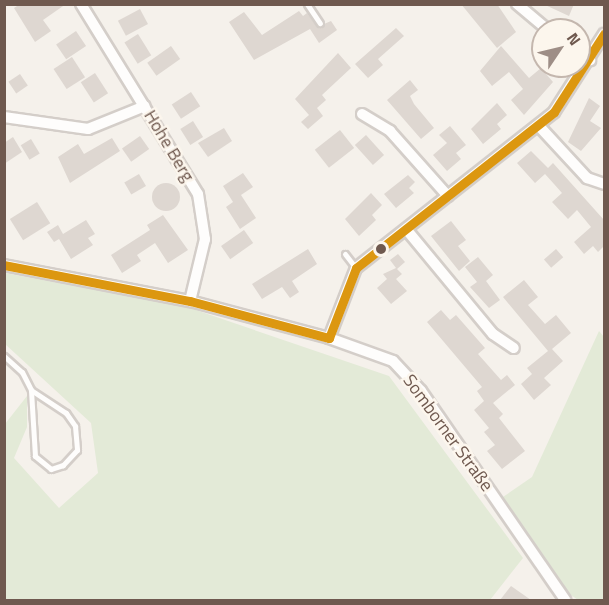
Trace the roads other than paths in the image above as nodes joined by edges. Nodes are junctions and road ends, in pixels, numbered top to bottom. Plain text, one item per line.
1 (81, 4) edge
2 (307, 4) edge
3 (517, 4) edge
4 (534, 18) edge
5 (320, 23) dead end
6 (604, 34) edge
7 (591, 58) edge
8 (579, 78) edge
9 (145, 106) junction
10 (362, 114) dead end
11 (4, 117) edge
12 (539, 126) junction
13 (604, 184) edge
14 (448, 196) junction
15 (406, 229) junction
16 (345, 254) dead end
17 (4, 265) edge
18 (356, 268) junction
19 (190, 301) junction
20 (329, 338) junction
21 (514, 348) dead end
22 (4, 356) edge
23 (31, 390) junction
24 (565, 600) edge

1 - 9 street, Hohe Berg
2 - 5 lane
3 - 4 street
6 - 7 street
8 - 12 street
9 - 11 street
9 - 19 street, Hohe Berg
10 - 14 street
12 - 13 street
12 - 14 street
14 - 15 street
15 - 18 street
15 - 21 street
16 - 18 lane
17 - 19 street, Somborner Straße
18 - 20 street
19 - 20 street, Somborner Straße
20 - 24 street, Somborner Straße
22 - 23 lane
23 - 23 lane

